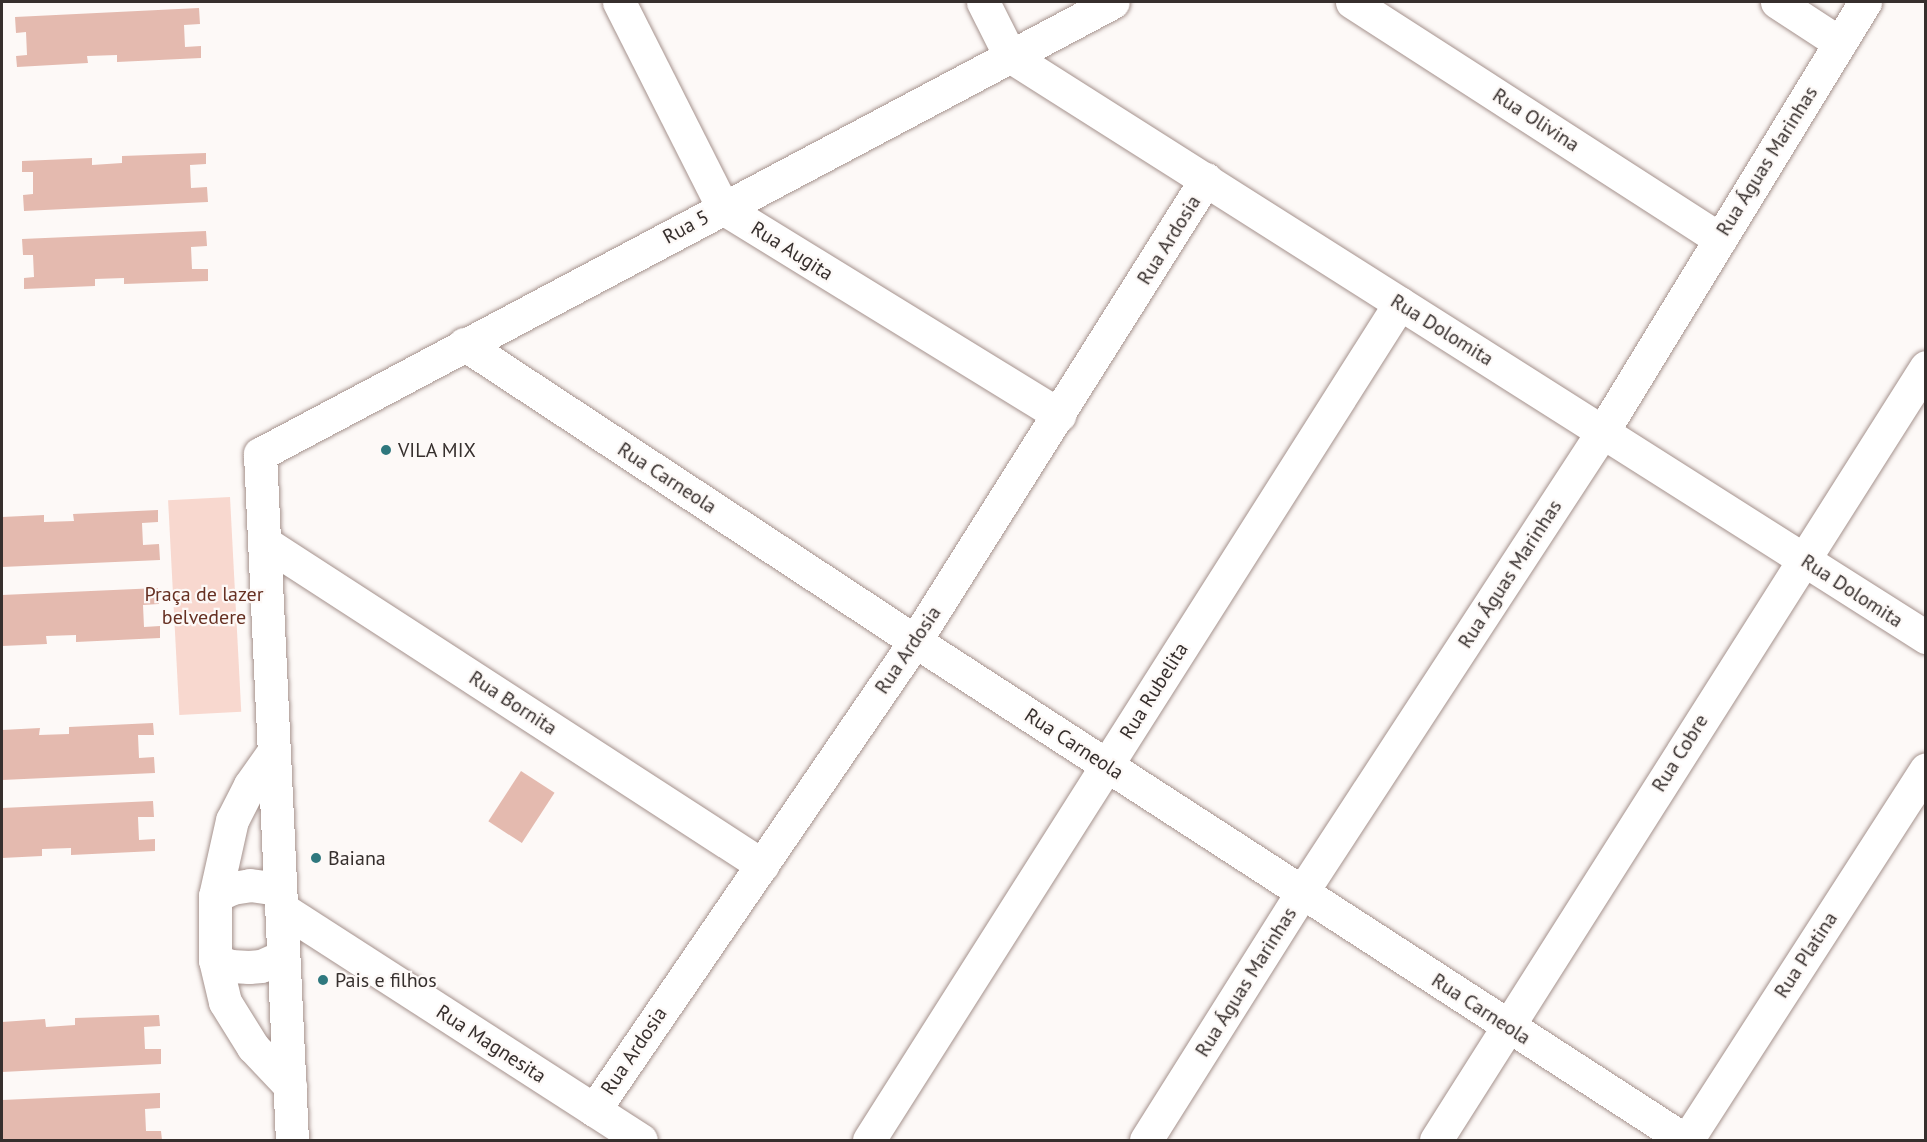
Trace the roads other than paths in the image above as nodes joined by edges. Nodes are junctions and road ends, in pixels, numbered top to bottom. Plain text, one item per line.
1 (619, 2) edge
2 (982, 2) edge
3 (1113, 2) edge
4 (1352, 2) edge
5 (1777, 2) edge
6 (1865, 2) edge
7 (1840, 43) junction
8 (1010, 56) junction
9 (1206, 179) junction
10 (723, 208) junction
11 (1720, 239) junction
12 (1400, 303) junction
13 (464, 344) junction
14 (1926, 367) edge
15 (1059, 416) junction
16 (1603, 431) junction
17 (264, 542) junction
18 (1802, 559) junction
19 (1926, 637) edge
20 (915, 641) junction
21 (274, 751) junction
22 (1107, 765) junction
23 (1926, 770) edge
24 (762, 865) junction
25 (1302, 892) junction
26 (215, 896) junction
27 (281, 898) junction
28 (283, 956) junction
29 (215, 960) junction
30 (1509, 1027) junction
31 (290, 1086) junction
32 (594, 1110) junction
33 (292, 1140) edge
34 (641, 1140) edge
35 (869, 1140) edge
36 (1146, 1140) edge
37 (1436, 1140) edge
38 (1686, 1140) edge

1 - 10 street
2 - 8 street
3 - 8 street, Rua 5
4 - 11 street, Rua Olivina
5 - 7 street
6 - 7 street, Rua Águas Marinhas
7 - 11 street, Rua Águas Marinhas
8 - 9 street, Rua Dolomita
8 - 10 street, Rua 5
9 - 12 street, Rua Dolomita
9 - 15 street, Rua Ardosia
10 - 13 street, Rua 5
10 - 15 street, Rua Augita
11 - 16 street, Rua Águas Marinhas
12 - 16 street, Rua Dolomita
12 - 22 street, Rua Rubelita
13 - 17 street, Rua 5
13 - 20 street, Rua Carneola
14 - 18 street, Rua Cobre
15 - 20 street, Rua Ardosia
16 - 18 street, Rua Dolomita
16 - 25 street, Rua Águas Marinhas
17 - 21 street
17 - 24 street, Rua Bornita
18 - 19 street, Rua Dolomita
18 - 30 street, Rua Cobre
20 - 22 street, Rua Carneola
20 - 24 street, Rua Ardosia
21 - 26 street
21 - 27 street
22 - 25 street, Rua Carneola
22 - 35 street, Rua Rubelita
23 - 38 street, Rua Platina
24 - 32 street, Rua Ardosia
25 - 30 street, Rua Carneola
25 - 36 street, Rua Águas Marinhas
26 - 27 street
26 - 29 street
27 - 28 street
27 - 32 street, Rua Magnesita
28 - 29 street
28 - 31 street
29 - 31 street
30 - 37 street, Rua Cobre
30 - 38 street, Rua Carneola
31 - 33 street
32 - 34 street, Rua Magnesita

